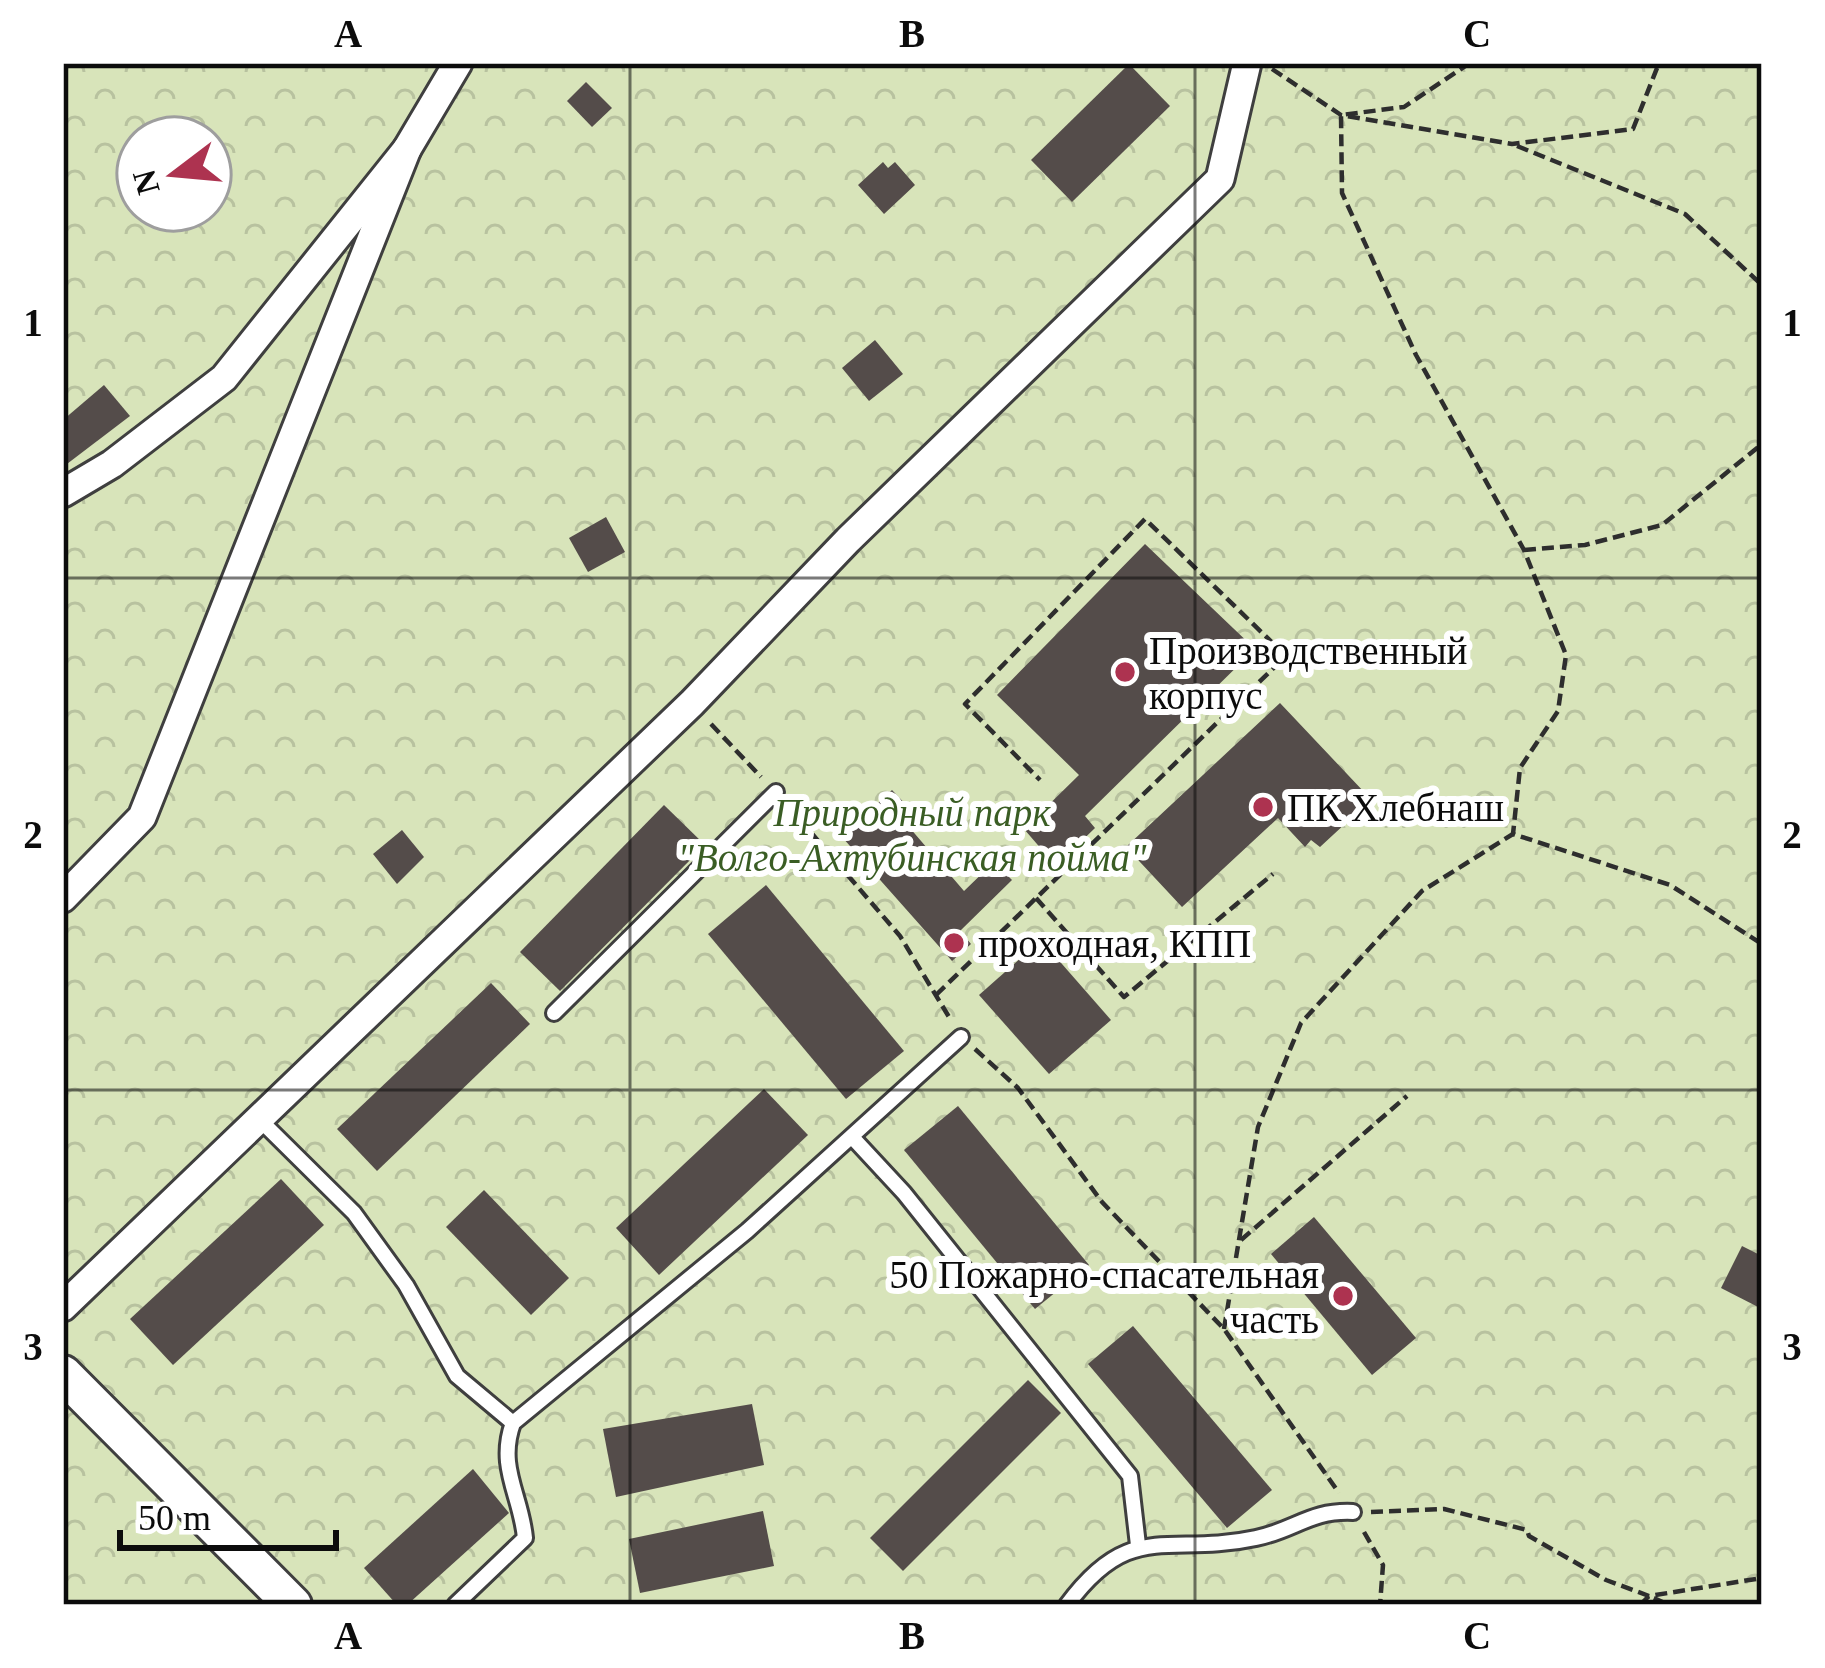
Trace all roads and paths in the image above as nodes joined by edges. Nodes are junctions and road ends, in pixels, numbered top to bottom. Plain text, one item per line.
1 (458, 63) edge
2 (1247, 63) edge
3 (1264, 63) edge
4 (1470, 63) edge
5 (1659, 63) edge
6 (1341, 116) junction
7 (1512, 144) junction
8 (406, 149) junction
9 (1762, 285) edge
10 (1762, 444) edge
11 (63, 494) edge
12 (1524, 550) junction
13 (692, 703) junction
14 (1040, 780) dead end
15 (776, 792) junction
16 (1513, 833) junction
17 (1273, 874) dead end
18 (63, 898) edge
19 (1036, 898) junction
20 (1762, 944) edge
21 (936, 995) junction
22 (554, 1013) dead end
23 (961, 1037) junction
24 (1407, 1096) dead end
25 (259, 1119) junction
26 (853, 1138) junction
27 (1241, 1240) junction
28 (63, 1307) edge
29 (1225, 1330) junction
30 (63, 1375) edge
31 (513, 1423) junction
32 (1353, 1512) junction
33 (1138, 1545) junction
34 (1762, 1578) edge
35 (1649, 1596) junction
36 (293, 1605) edge
37 (455, 1605) edge
38 (1067, 1605) edge
39 (1380, 1605) edge
40 (1640, 1605) edge
41 (1669, 1605) edge

1 - 8 street
2 - 13 street
3 - 6 path
4 - 6 path
5 - 7 path
6 - 7 path
6 - 12 path
7 - 9 path
8 - 11 street
8 - 18 street
10 - 12 path
12 - 16 path
13 - 15 path
13 - 25 street
14 - 19 path
15 - 21 path
15 - 22 lane
16 - 20 path
16 - 27 path
17 - 19 path
19 - 21 path
21 - 23 path
23 - 26 lane
23 - 29 path
24 - 27 path
25 - 28 street
25 - 31 lane
26 - 31 lane
26 - 33 lane
27 - 29 path
29 - 32 path
30 - 36 street
31 - 37 lane
32 - 33 lane
32 - 35 path
32 - 39 path
33 - 38 lane
34 - 35 path
35 - 40 path
35 - 41 path

